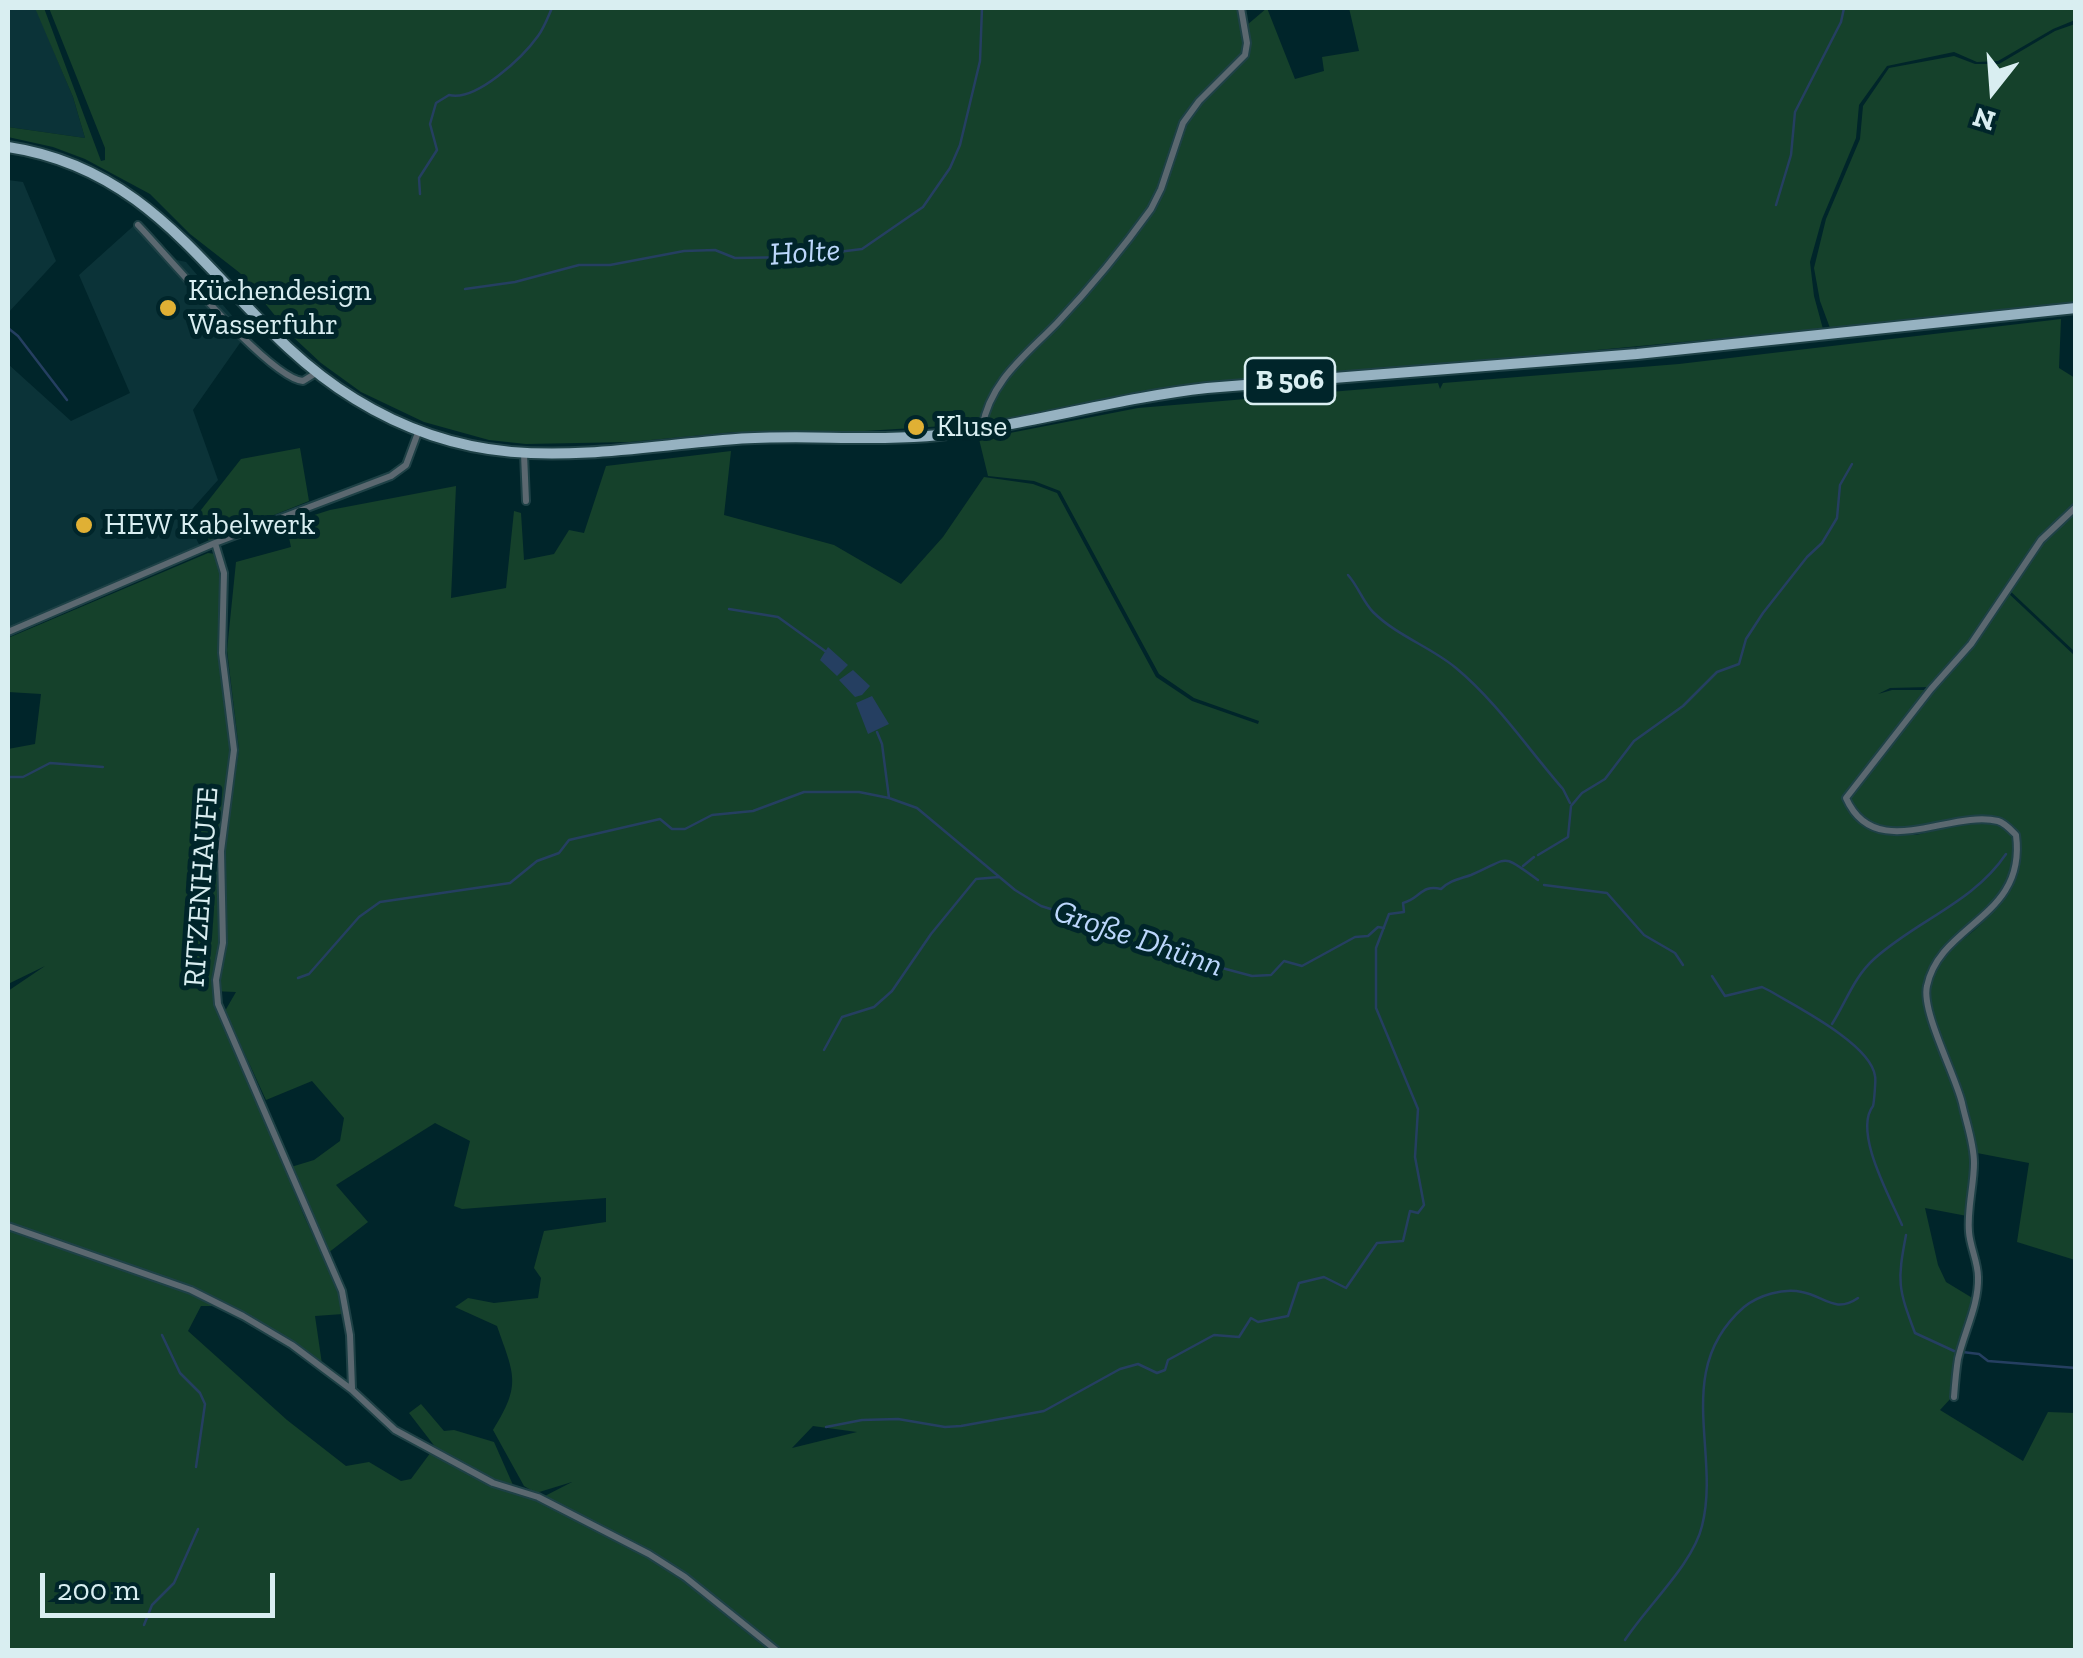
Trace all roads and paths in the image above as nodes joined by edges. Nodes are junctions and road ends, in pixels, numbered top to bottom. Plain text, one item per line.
1 (1242, 8) edge
2 (8, 146) edge
3 (138, 225) dead end
4 (2076, 308) edge
5 (316, 373) junction
6 (982, 428) junction
7 (419, 430) junction
8 (524, 454) junction
9 (526, 501) dead end
10 (2076, 507) edge
11 (215, 544) junction
12 (8, 632) edge
13 (8, 1226) edge
14 (352, 1390) junction
15 (1954, 1397) dead end
16 (776, 1650) edge

1 - 6 street
2 - 5 main road, B 506
3 - 5 street
4 - 6 main road, B 506
5 - 7 main road, B 506
6 - 8 main road, B 506
7 - 8 main road, B 506
7 - 11 street
8 - 9 street
10 - 15 street
11 - 12 street
11 - 14 street, RITZENHAUFE
13 - 14 street
14 - 16 street

